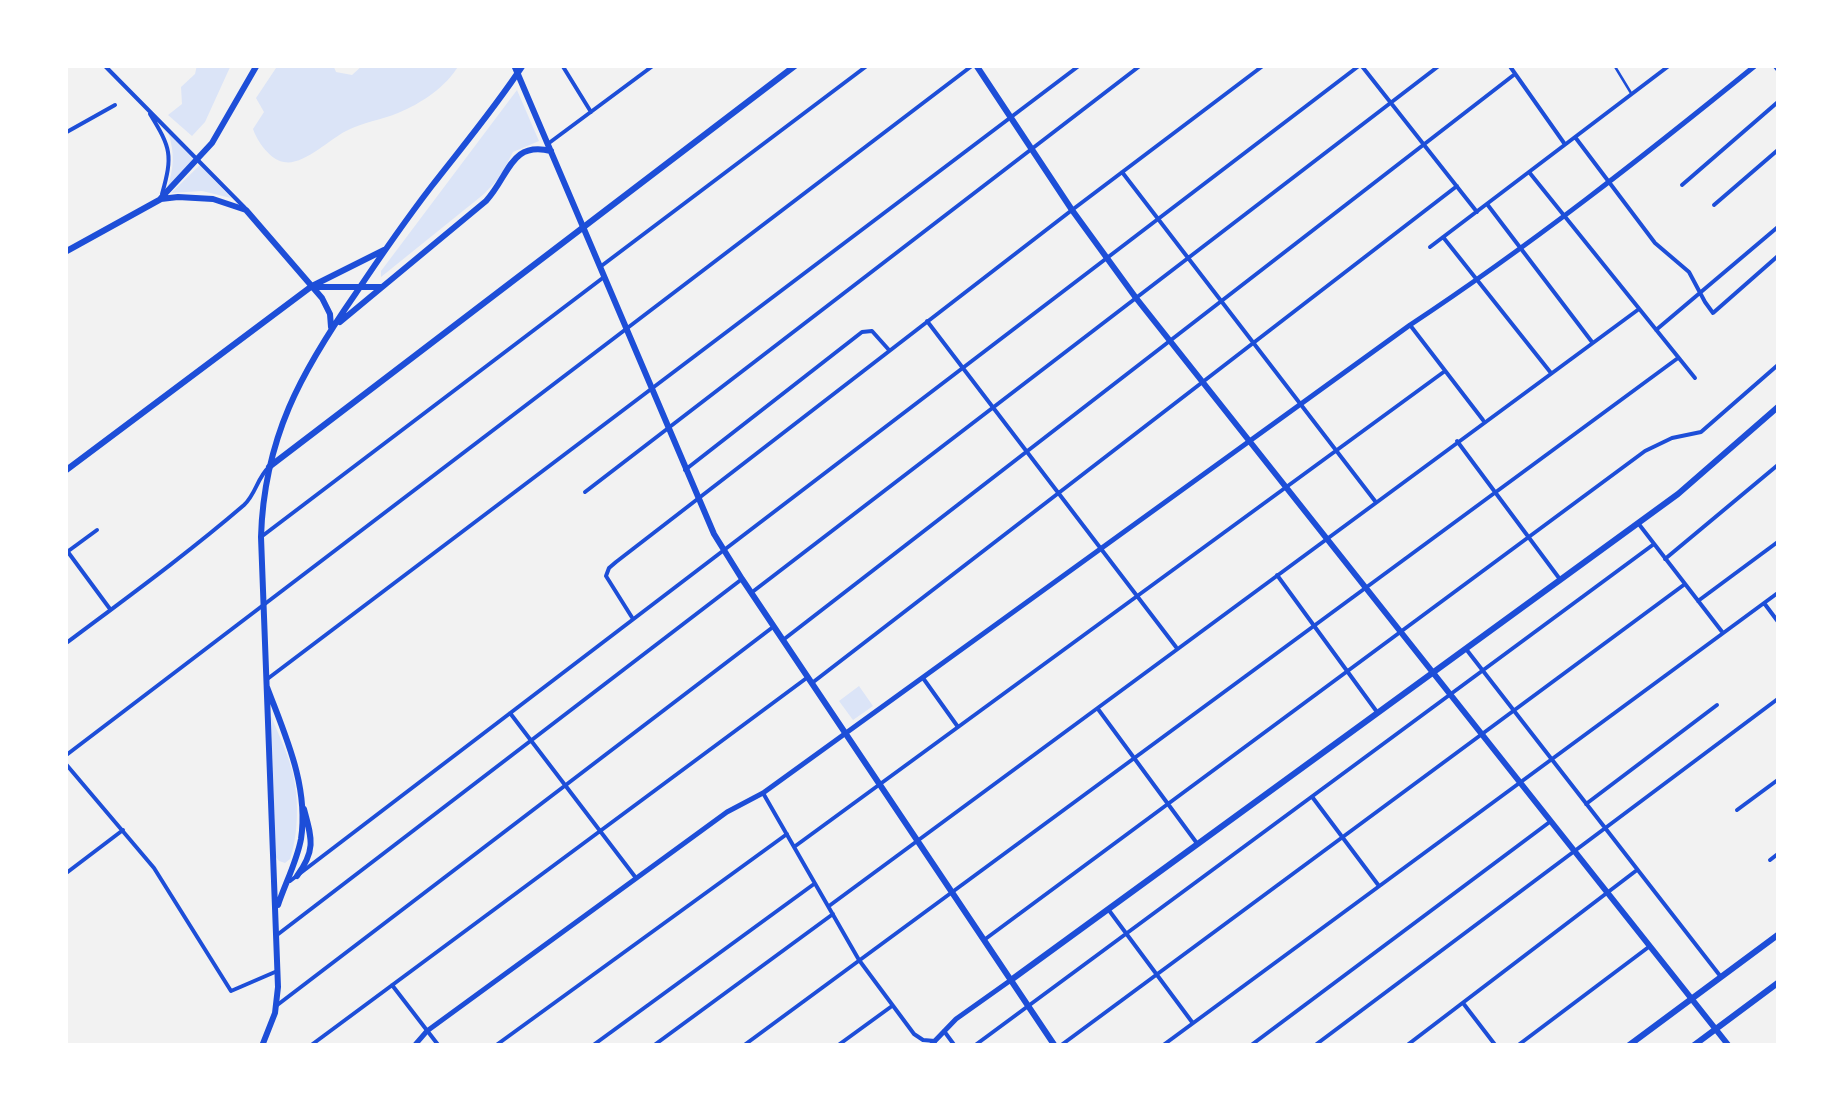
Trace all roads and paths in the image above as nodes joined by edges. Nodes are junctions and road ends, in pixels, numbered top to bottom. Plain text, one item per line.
1 (104, 65) edge
2 (257, 65) edge
3 (514, 65) edge
4 (523, 65) edge
5 (562, 65) edge
6 (654, 65) edge
7 (796, 65) edge
8 (868, 65) edge
9 (974, 65) edge
10 (1080, 65) edge
11 (1140, 65) edge
12 (1264, 65) edge
13 (1360, 65) edge
14 (1440, 65) edge
15 (1509, 65) edge
16 (1614, 65) edge
17 (1670, 65) edge
18 (1756, 65) edge
19 (1515, 74) junction
20 (1632, 94) junction
21 (1779, 101) edge
22 (1391, 103) junction
23 (115, 106) dead end
24 (147, 110) junction
25 (591, 112) junction
26 (1010, 118) junction
27 (65, 133) edge
28 (1575, 137) junction
29 (1565, 144) junction
30 (1424, 145) junction
31 (549, 148) junction
32 (1779, 149) edge
33 (1030, 150) junction
34 (199, 159) junction
35 (1122, 172) junction
36 (1529, 172) junction
37 (1609, 182) junction
38 (1682, 185) dead end
39 (1457, 186) junction
40 (160, 199) junction
41 (1488, 204) junction
42 (1714, 205) dead end
43 (246, 210) junction
44 (1072, 210) junction
45 (1477, 212) junction
46 (1564, 216) junction
47 (1158, 219) junction
48 (1779, 226) edge
49 (583, 228) junction
50 (1443, 237) junction
51 (1430, 247) dead end
52 (1521, 248) junction
53 (385, 250) junction
54 (65, 252) edge
55 (1779, 255) edge
56 (1106, 258) junction
57 (1188, 258) junction
58 (600, 268) junction
59 (604, 277) junction
60 (1477, 280) junction
61 (312, 286) junction
62 (360, 287) junction
63 (381, 287) junction
64 (1700, 294) junction
65 (1136, 298) junction
66 (1222, 302) junction
67 (1639, 309) junction
68 (927, 321) junction
69 (1410, 324) junction
70 (331, 329) junction
71 (626, 330) junction
72 (1656, 330) junction
73 (1170, 341) junction
74 (1592, 342) junction
75 (1254, 343) junction
76 (890, 350) junction
77 (1678, 358) junction
78 (1779, 364) edge
79 (963, 368) junction
80 (1445, 371) junction
81 (1551, 374) junction
82 (1695, 378) dead end
83 (1203, 382) junction
84 (651, 389) junction
85 (1300, 404) junction
86 (1779, 406) edge
87 (993, 408) junction
88 (1484, 422) junction
89 (668, 428) junction
90 (1249, 441) junction
91 (1457, 441) junction
92 (1336, 450) junction
93 (1027, 452) junction
94 (1779, 464) edge
95 (269, 467) junction
96 (685, 470) junction
97 (65, 471) edge
98 (1286, 487) junction
99 (585, 492) dead end
100 (1495, 492) junction
101 (1058, 493) junction
102 (698, 499) junction
103 (1375, 502) junction
104 (1638, 523) junction
105 (97, 530) dead end
106 (261, 537) junction
107 (1529, 537) junction
108 (1326, 538) junction
109 (1779, 541) edge
110 (1654, 544) junction
111 (1101, 548) junction
112 (66, 550) edge
113 (724, 550) junction
114 (1665, 559) junction
115 (1276, 575) junction
116 (742, 579) junction
117 (1560, 580) junction
118 (1684, 584) junction
119 (1366, 588) junction
120 (1779, 592) edge
121 (751, 593) junction
122 (1137, 596) junction
123 (1698, 601) junction
124 (1764, 603) junction
125 (263, 607) junction
126 (110, 610) junction
127 (633, 620) junction
128 (1779, 623) edge
129 (774, 626) junction
130 (1314, 626) junction
131 (1400, 632) junction
132 (1722, 633) junction
133 (783, 640) junction
134 (65, 644) edge
135 (1177, 648) junction
136 (1466, 649) junction
137 (1482, 670) junction
138 (1347, 672) junction
139 (1433, 672) junction
140 (923, 678) junction
141 (810, 680) junction
142 (265, 681) junction
143 (1450, 694) junction
144 (1779, 698) edge
145 (1717, 705) dead end
146 (1098, 708) junction
147 (1513, 710) junction
148 (510, 713) junction
149 (1378, 713) junction
150 (958, 727) junction
151 (845, 734) junction
152 (1482, 734) junction
153 (531, 741) junction
154 (65, 756) edge
155 (1134, 758) junction
156 (1551, 759) junction
157 (65, 763) edge
158 (1779, 779) edge
159 (1520, 782) junction
160 (880, 784) junction
161 (565, 785) junction
162 (764, 793) junction
163 (1312, 796) junction
164 (301, 798) junction
165 (1168, 804) junction
166 (1586, 804) junction
167 (1736, 810) dead end
168 (1550, 821) junction
169 (1605, 828) junction
170 (123, 830) junction
171 (600, 830) junction
172 (787, 834) junction
173 (1343, 836) junction
174 (918, 841) junction
175 (1197, 844) junction
176 (794, 847) junction
177 (1574, 851) junction
178 (1779, 853) edge
179 (1770, 860) dead end
180 (1637, 870) junction
181 (65, 874) edge
182 (297, 876) junction
183 (636, 878) junction
184 (815, 883) junction
185 (285, 885) junction
186 (1379, 886) junction
187 (952, 892) junction
188 (1608, 893) junction
189 (828, 906) junction
190 (1108, 909) junction
191 (276, 912) junction
192 (833, 914) junction
193 (1127, 933) junction
194 (1779, 934) edge
195 (277, 936) junction
196 (984, 940) junction
197 (1650, 946) junction
198 (859, 960) junction
199 (278, 970) junction
200 (1157, 974) junction
201 (1720, 977) junction
202 (1010, 980) junction
203 (1779, 982) edge
204 (392, 985) junction
205 (1692, 999) junction
206 (1463, 1003) junction
207 (276, 1006) junction
208 (892, 1006) junction
209 (1028, 1006) junction
210 (1193, 1023) junction
211 (1716, 1029) junction
212 (427, 1030) junction
213 (944, 1031) junction
214 (664, 1038) junction
215 (933, 1044) edge
216 (262, 1046) edge
217 (310, 1046) edge
218 (414, 1046) edge
219 (438, 1046) edge
220 (494, 1046) edge
221 (592, 1046) edge
222 (654, 1046) edge
223 (670, 1046) edge
224 (743, 1046) edge
225 (837, 1046) edge
226 (955, 1046) edge
227 (974, 1046) edge
228 (1057, 1046) edge
229 (1162, 1046) edge
230 (1250, 1046) edge
231 (1314, 1046) edge
232 (1406, 1046) edge
233 (1496, 1046) edge
234 (1517, 1046) edge
235 (1628, 1046) edge
236 (1692, 1046) edge
237 (1728, 1046) edge

1 - 24 street
2 - 34 main road
3 - 31 main road
4 - 53 main road
5 - 25 street
6 - 25 street
7 - 49 main road
8 - 58 street
9 - 26 main road
9 - 71 street
10 - 26 street
11 - 33 street
12 - 35 street
13 - 22 street
13 - 47 street
14 - 22 street
15 - 19 street
16 - 20 street
17 - 20 street
18 - 37 street
19 - 29 street
19 - 30 street
20 - 28 street
21 - 38 street
22 - 30 street
22 - 57 street
23 - 27 street
24 - 34 street
24 - 40 street
25 - 31 street
26 - 33 main road
26 - 84 street
28 - 29 street
28 - 37 street
29 - 36 street
30 - 39 street
30 - 66 street
31 - 49 main road
31 - 63 main road
32 - 42 street
33 - 44 main road
33 - 89 street
34 - 40 main road
34 - 43 street
35 - 44 street
35 - 47 street
36 - 41 street
36 - 46 street
37 - 46 street
37 - 64 street
39 - 45 street
39 - 75 street
40 - 43 main road
40 - 54 main road
41 - 45 street
41 - 52 street
43 - 61 main road
44 - 56 main road
44 - 68 street
45 - 50 street
46 - 52 street
46 - 67 street
47 - 56 street
47 - 57 street
48 - 64 street
49 - 58 main road
49 - 95 main road
50 - 51 street
50 - 60 street
52 - 60 street
52 - 74 street
53 - 61 main road
53 - 62 main road
55 - 64 street
56 - 65 main road
56 - 79 street
57 - 65 street
57 - 66 street
58 - 59 main road
59 - 71 main road
59 - 106 street
60 - 69 street
60 - 81 street
61 - 62 main road
61 - 70 main road
61 - 97 main road
62 - 63 main road
62 - 70 main road
63 - 70 main road
64 - 72 street
65 - 73 main road
65 - 87 street
66 - 73 street
66 - 75 street
67 - 72 street
67 - 74 street
68 - 76 street
68 - 79 street
69 - 80 street
69 - 85 street
70 - 95 main road
71 - 84 main road
71 - 125 street
72 - 77 street
73 - 83 main road
73 - 93 street
74 - 81 street
75 - 83 street
75 - 85 street
76 - 96 street
76 - 102 street
77 - 82 street
77 - 100 street
78 - 107 street
79 - 87 street
79 - 113 street
80 - 88 street
80 - 92 street
81 - 88 street
83 - 90 main road
83 - 101 street
84 - 89 main road
84 - 142 street
85 - 90 street
85 - 92 street
86 - 104 main road
87 - 93 street
87 - 121 street
88 - 91 street
89 - 96 main road
89 - 99 street
90 - 98 main road
90 - 111 street
91 - 100 street
91 - 103 street
92 - 98 street
92 - 103 street
93 - 101 street
93 - 133 street
94 - 114 street
95 - 106 main road
95 - 126 street
96 - 102 main road
98 - 108 main road
98 - 122 street
100 - 107 street
100 - 119 street
101 - 111 street
101 - 141 street
102 - 113 main road
102 - 127 street
103 - 108 street
104 - 110 street
104 - 117 main road
105 - 112 street
106 - 125 main road
107 - 117 street
107 - 131 street
108 - 115 street
108 - 119 main road
109 - 123 street
110 - 114 street
110 - 137 street
111 - 122 street
111 - 140 street
112 - 126 street
113 - 116 main road
113 - 127 street
114 - 118 street
115 - 130 street
115 - 135 street
116 - 121 main road
116 - 153 street
117 - 136 main road
118 - 123 street
118 - 147 street
119 - 130 street
119 - 131 main road
120 - 124 street
121 - 129 main road
122 - 135 street
122 - 150 street
123 - 132 street
124 - 128 street
124 - 132 street
125 - 142 main road
125 - 154 street
126 - 134 street
127 - 148 street
129 - 133 main road
129 - 161 street
130 - 138 street
130 - 155 street
131 - 138 street
131 - 139 main road
132 - 156 street
133 - 141 main road
135 - 146 street
136 - 137 street
136 - 139 main road
137 - 143 street
137 - 147 street
138 - 149 street
138 - 165 street
139 - 143 main road
139 - 149 main road
140 - 150 street
140 - 151 street
141 - 151 main road
141 - 171 street
142 - 164 main road
142 - 191 main road
143 - 152 main road
143 - 163 street
144 - 169 street
145 - 166 street
146 - 155 street
146 - 174 street
147 - 152 street
147 - 156 street
148 - 153 street
148 - 182 street
149 - 175 main road
150 - 160 street
151 - 160 main road
151 - 162 street
152 - 159 main road
152 - 173 street
153 - 161 street
153 - 195 street
155 - 165 street
155 - 187 street
156 - 159 street
156 - 166 street
157 - 170 street
158 - 167 street
159 - 168 main road
159 - 186 street
160 - 174 main road
160 - 176 street
161 - 171 street
161 - 207 street
162 - 172 street
162 - 183 street
163 - 173 street
163 - 193 street
164 - 182 main road
164 - 185 main road
165 - 175 street
165 - 196 street
166 - 169 street
168 - 177 main road
168 - 230 street
169 - 177 street
169 - 180 street
170 - 181 street
170 - 199 street
171 - 183 street
171 - 204 street
172 - 176 street
172 - 220 street
173 - 186 street
173 - 200 street
174 - 187 main road
174 - 189 street
175 - 190 main road
176 - 184 street
177 - 188 main road
177 - 231 street
178 - 179 street
180 - 188 street
180 - 201 street
182 - 185 street
183 - 212 street
184 - 189 street
184 - 221 street
185 - 191 main road
186 - 210 street
187 - 196 main road
187 - 198 street
188 - 197 main road
188 - 206 street
189 - 192 street
190 - 193 street
190 - 202 main road
191 - 195 main road
192 - 198 street
192 - 214 street
193 - 200 street
193 - 209 street
194 - 201 main road
195 - 199 main road
196 - 202 main road
197 - 205 main road
197 - 234 street
198 - 208 street
198 - 224 street
199 - 207 main road
200 - 210 street
200 - 228 street
201 - 205 main road
202 - 209 main road
202 - 213 street
203 - 211 main road
204 - 212 street
204 - 217 street
205 - 211 main road
205 - 235 main road
206 - 232 street
206 - 233 street
207 - 216 main road
208 - 215 street
208 - 225 street
209 - 227 street
209 - 228 main road
210 - 229 street
211 - 236 main road
211 - 237 main road
212 - 218 street
212 - 219 street
213 - 215 street
213 - 226 street
214 - 222 street
214 - 223 street

